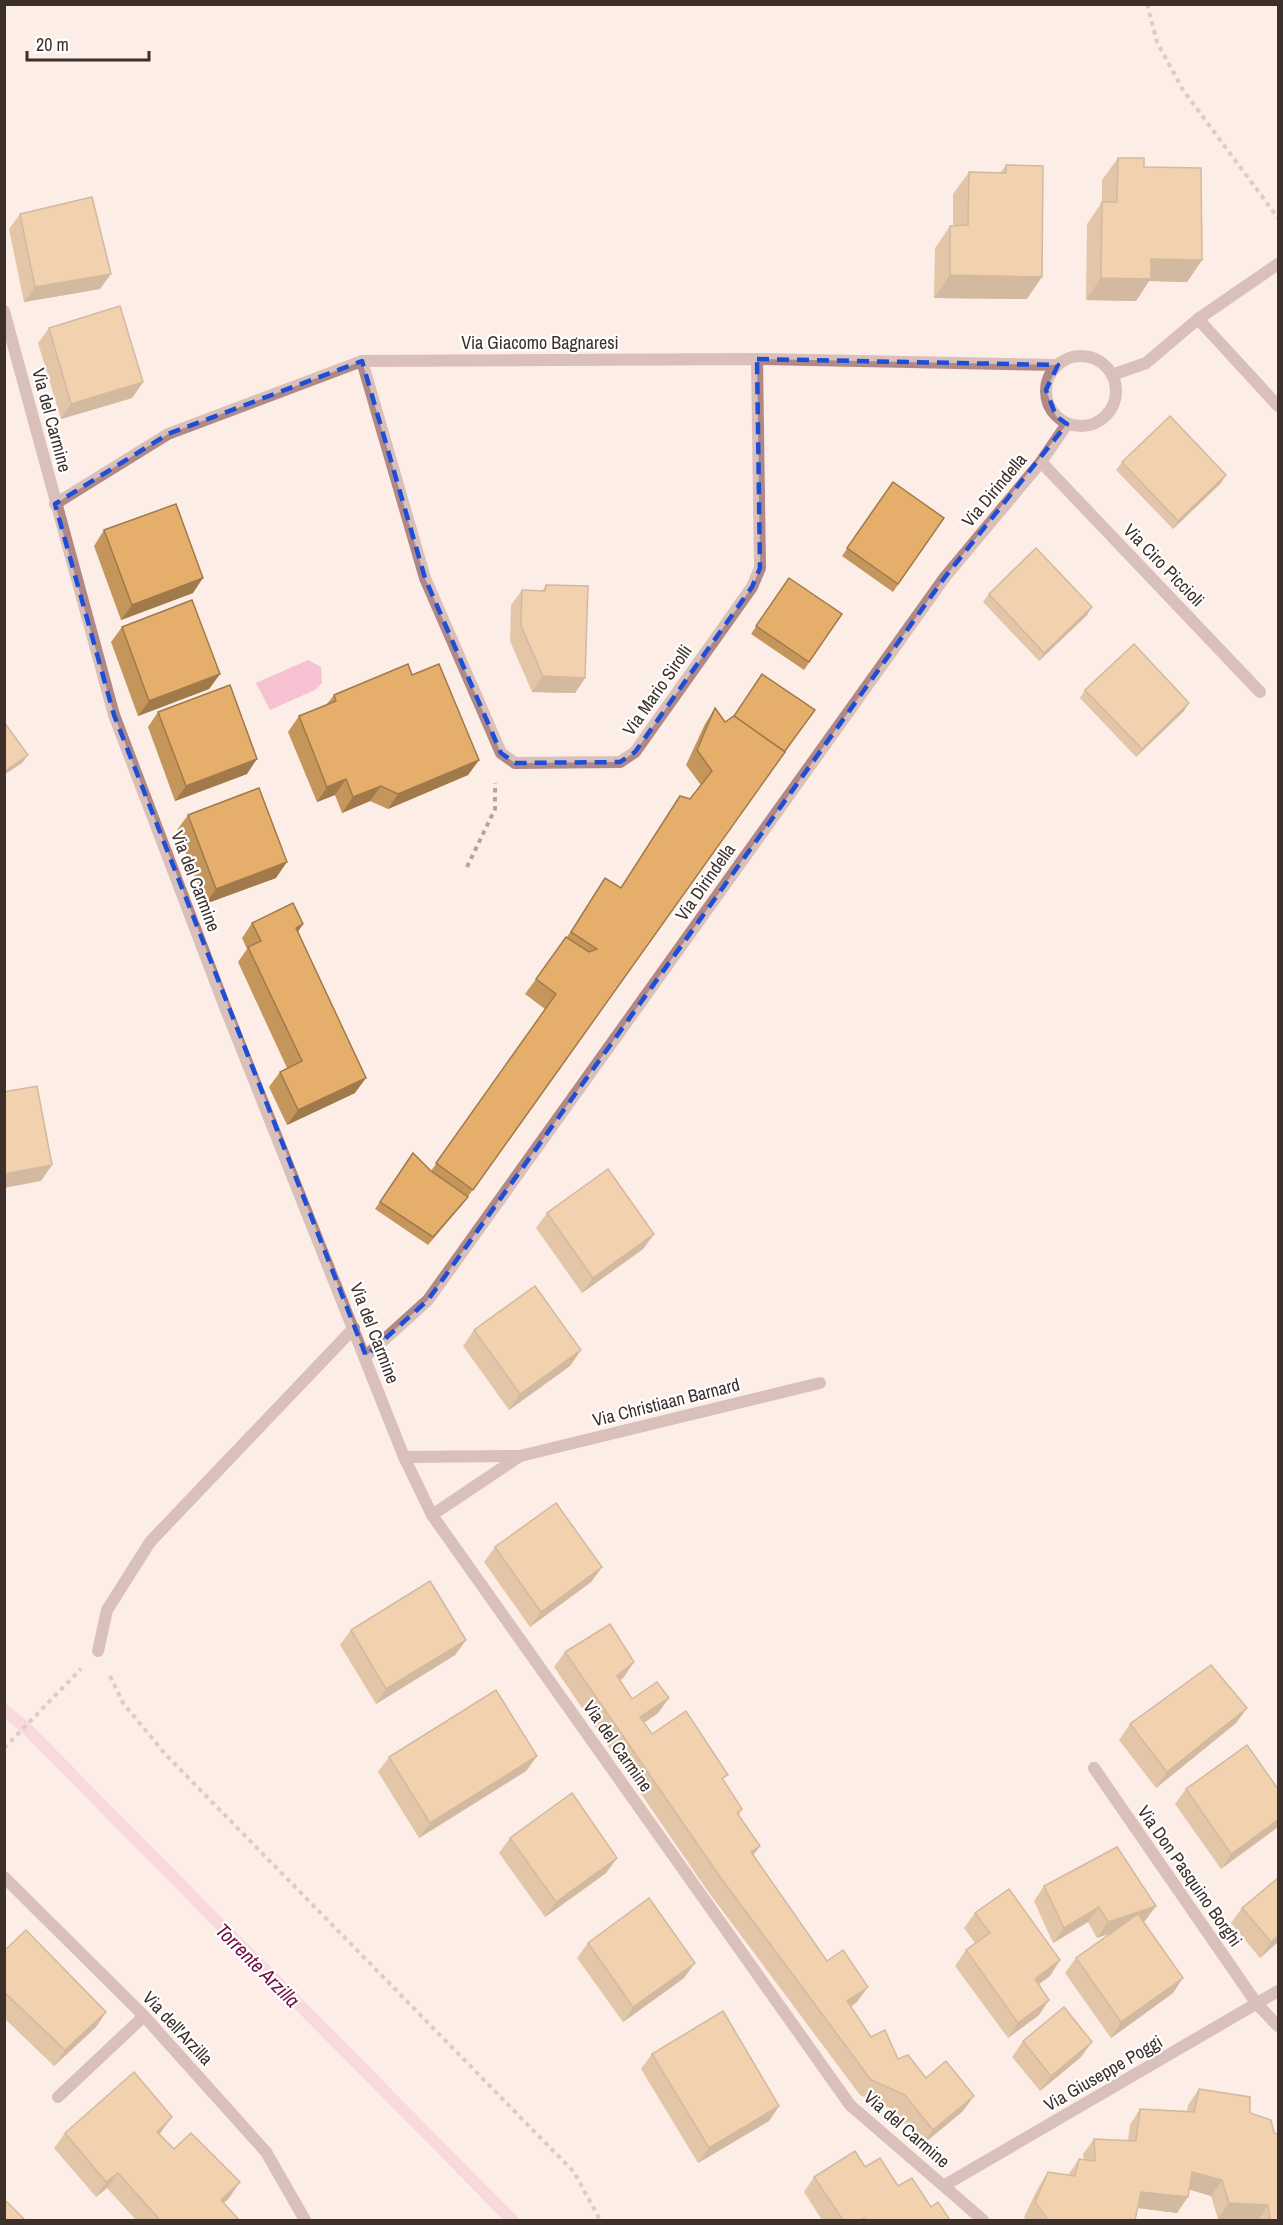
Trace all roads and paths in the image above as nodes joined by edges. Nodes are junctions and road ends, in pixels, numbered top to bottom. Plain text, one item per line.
1 (1147, 4) edge
2 (1278, 218) edge
3 (1278, 264) edge
4 (4, 311) edge
5 (1198, 319) junction
6 (757, 359) junction
7 (362, 361) junction
8 (1059, 365) junction
9 (1112, 375) junction
10 (1278, 406) edge
11 (1067, 424) junction
12 (1041, 462) junction
13 (55, 504) junction
14 (1260, 692) dead end
15 (501, 753) junction
16 (467, 867) dead end
17 (354, 1328) junction
18 (366, 1356) junction
19 (820, 1383) dead end
20 (520, 1456) junction
21 (404, 1457) junction
22 (432, 1515) junction
23 (98, 1651) junction
24 (4, 1748) edge
25 (1094, 1768) dead end
26 (4, 1877) edge
27 (1278, 1990) edge
28 (1257, 2004) junction
29 (144, 2016) junction
30 (1278, 2026) edge
31 (58, 2097) dead end
32 (945, 2185) junction
33 (304, 2220) edge
34 (600, 2220) edge
35 (983, 2220) edge

1 - 2 path
3 - 5 street
4 - 13 street, Via del Carmine
5 - 9 street
5 - 10 street
6 - 7 street, Via Giacomo Bagnaresi
6 - 8 street, Via Giacomo Bagnaresi
6 - 15 street, Via Mario Sirolli
7 - 13 street, Via Giacomo Bagnaresi
7 - 15 street
8 - 9 street
8 - 11 street
9 - 11 street
11 - 12 street, Via Dirindella
12 - 14 street, Via Ciro Piccioli
12 - 18 street, Via Dirindella
13 - 17 street, Via del Carmine
15 - 16 path
17 - 18 street, Via del Carmine
17 - 23 street
18 - 21 street, Via del Carmine
19 - 20 street, Via Christiaan Barnard
20 - 21 street, Via Christiaan Barnard
20 - 22 street, Via Christiaan Barnard
21 - 22 street, Via del Carmine
22 - 32 street, Via del Carmine
23 - 24 path
23 - 34 path
25 - 28 street, Via Don Pasquino Borghi
26 - 29 street, Via dell'Arzilla
27 - 28 street, Via Giuseppe Poggi
28 - 30 street, Via Don Pasquino Borghi
28 - 32 street, Via Giuseppe Poggi
29 - 31 street
29 - 33 street, Via dell'Arzilla
32 - 35 street, Via del Carmine

